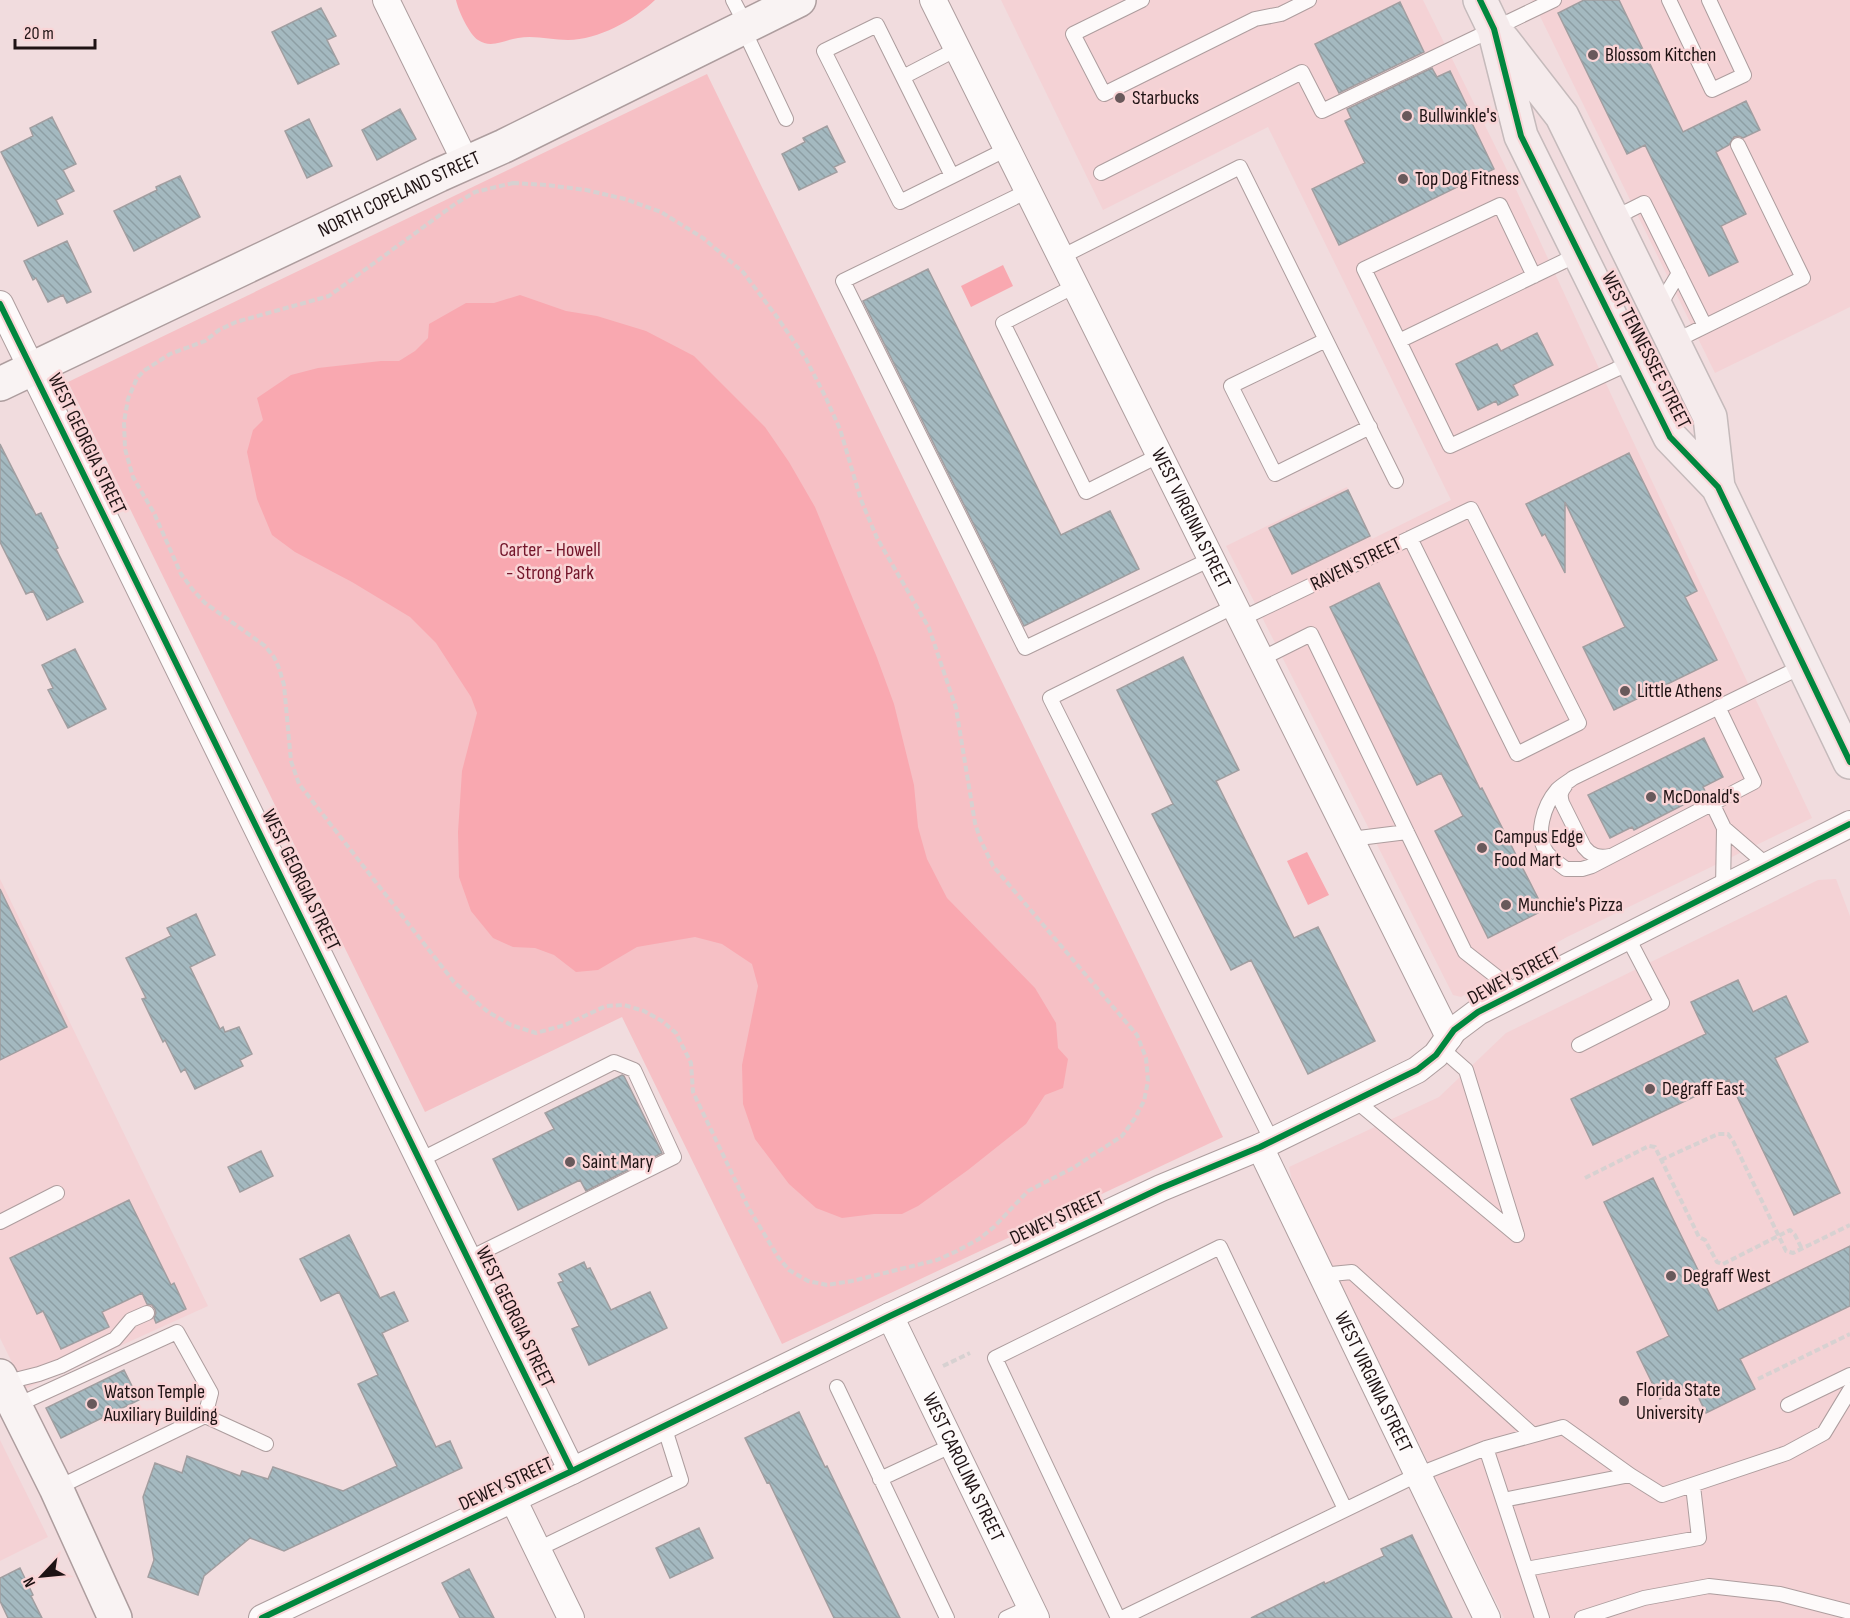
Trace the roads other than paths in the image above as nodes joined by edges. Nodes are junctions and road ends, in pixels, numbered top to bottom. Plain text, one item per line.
1 (386, 0) edge
2 (799, 0) edge
3 (933, 0) edge
4 (1142, 0) edge
5 (1309, 0) edge
6 (1480, 0) edge
7 (1554, 0) edge
8 (1669, 0) edge
9 (1709, 0) edge
10 (740, 18) edge
11 (1494, 29) junction
12 (957, 49) junction
13 (903, 77) junction
14 (786, 119) dead end
15 (1738, 145) dead end
16 (1007, 149) junction
17 (466, 163) junction
18 (1101, 172) dead end
19 (952, 176) junction
20 (1028, 191) junction
21 (1612, 219) junction
22 (1579, 254) junction
23 (1061, 257) junction
24 (1679, 273) junction
25 (1534, 276) junction
26 (1075, 285) junction
27 (0, 304) edge
28 (1657, 310) junction
29 (1705, 326) junction
30 (1326, 340) junction
31 (1399, 341) junction
32 (1673, 342) junction
33 (1632, 362) junction
34 (32, 369) junction
35 (0, 384) edge
36 (1370, 427) junction
37 (1160, 455) junction
38 (1396, 481) dead end
39 (1718, 487) junction
40 (1410, 538) junction
41 (1211, 559) junction
42 (1238, 613) junction
43 (1261, 659) junction
44 (1803, 666) junction
45 (1718, 707) junction
46 (1850, 762) edge
47 (1573, 778) junction
48 (1712, 803) junction
49 (1850, 824) edge
50 (1724, 828) junction
51 (1407, 832) junction
52 (1350, 839) junction
53 (1611, 856) junction
54 (1768, 866) junction
55 (1722, 889) junction
56 (1627, 936) junction
57 (1516, 992) junction
58 (1445, 1042) junction
59 (1579, 1045) dead end
60 (1355, 1100) junction
61 (1266, 1144) junction
62 (420, 1160) junction
63 (57, 1193) dead end
64 (0, 1222) edge
65 (468, 1258) junction
66 (1321, 1275) junction
67 (147, 1313) dead end
68 (890, 1316) junction
69 (1850, 1375) edge
70 (837, 1387) dead end
71 (6, 1388) edge
72 (1850, 1390) edge
73 (1788, 1405) dead end
74 (205, 1416) junction
75 (664, 1426) junction
76 (1533, 1435) junction
77 (266, 1444) dead end
78 (953, 1445) junction
79 (1486, 1448) junction
80 (572, 1471) junction
81 (1417, 1475) junction
82 (1630, 1475) junction
83 (880, 1479) junction
84 (1693, 1486) junction
85 (56, 1488) junction
86 (513, 1499) junction
87 (1503, 1500) junction
88 (1345, 1509) junction
89 (538, 1549) junction
90 (1526, 1569) junction
91 (1033, 1612) edge
92 (1850, 1612) edge
93 (115, 1618) edge
94 (262, 1618) edge
95 (571, 1618) edge
96 (947, 1618) edge
97 (1006, 1618) edge
98 (1120, 1618) edge
99 (1487, 1618) edge
100 (1542, 1618) edge
101 (1582, 1618) edge

1 - 17 street
2 - 10 street, NORTH COPELAND STREET
3 - 12 street, WEST VIRGINIA STREET
4 - 5 lane
6 - 11 main road, WEST TENNESSEE STREET
7 - 11 lane
8 - 9 lane
10 - 14 lane
10 - 17 street, NORTH COPELAND STREET
11 - 18 lane
11 - 21 main road
11 - 22 main road, WEST TENNESSEE STREET
12 - 13 lane
12 - 16 street, WEST VIRGINIA STREET
13 - 19 lane
13 - 19 lane
15 - 29 lane
16 - 19 lane
16 - 20 street, WEST VIRGINIA STREET
17 - 34 street, NORTH COPELAND STREET
20 - 23 street, WEST VIRGINIA STREET
20 - 41 lane
21 - 24 lane
21 - 28 main road
22 - 25 lane
22 - 33 main road, WEST TENNESSEE STREET
23 - 26 street, WEST VIRGINIA STREET
23 - 30 lane
24 - 28 lane
24 - 29 lane
25 - 31 lane
25 - 31 lane
26 - 37 street, WEST VIRGINIA STREET
26 - 37 lane
27 - 34 street, WEST GEORGIA STREET
28 - 32 main road
29 - 32 lane
30 - 36 lane
30 - 36 lane
31 - 33 lane
32 - 39 main road
33 - 39 main road, WEST TENNESSEE STREET
34 - 35 street, NORTH COPELAND STREET
34 - 62 street, WEST GEORGIA STREET
36 - 38 lane
37 - 41 street, WEST VIRGINIA STREET
39 - 44 main road, WEST TENNESSEE STREET
40 - 40 lane, RAVEN STREET
40 - 42 lane, RAVEN STREET
41 - 42 street, WEST VIRGINIA STREET
42 - 43 street, WEST VIRGINIA STREET
42 - 61 lane, RAVEN STREET
43 - 51 lane
43 - 52 street, WEST VIRGINIA STREET
44 - 45 lane
44 - 46 main road, WEST TENNESSEE STREET
45 - 47 lane
45 - 48 lane
47 - 53 lane
47 - 53 lane
48 - 50 lane
48 - 53 lane
49 - 54 street, DEWEY STREET
50 - 54 lane
50 - 55 lane
51 - 52 lane
51 - 57 lane
52 - 58 street, WEST VIRGINIA STREET
54 - 55 street, DEWEY STREET
55 - 56 street, DEWEY STREET
56 - 57 street, DEWEY STREET
56 - 59 lane
57 - 58 street, DEWEY STREET
58 - 60 street, DEWEY STREET
58 - 60 lane
60 - 61 street, DEWEY STREET
61 - 66 street, WEST VIRGINIA STREET
61 - 68 street, DEWEY STREET
62 - 65 street, WEST GEORGIA STREET
62 - 65 lane
63 - 64 lane
65 - 80 street, WEST GEORGIA STREET
66 - 76 lane
66 - 81 street, WEST VIRGINIA STREET
67 - 71 lane
68 - 75 street, DEWEY STREET
68 - 78 street, WEST CAROLINA STREET
69 - 73 lane
70 - 83 lane
71 - 74 lane
71 - 85 street
72 - 84 lane
74 - 77 lane
74 - 85 lane
75 - 80 street, DEWEY STREET
75 - 89 lane
76 - 79 lane
76 - 82 lane
78 - 83 lane
78 - 91 street, WEST CAROLINA STREET
79 - 81 lane
79 - 87 lane
80 - 86 street, DEWEY STREET
81 - 88 lane
81 - 99 street, WEST VIRGINIA STREET
82 - 84 lane
82 - 87 lane
83 - 96 lane
84 - 90 lane
85 - 93 street
86 - 89 street
86 - 94 street, DEWEY STREET
87 - 90 lane
88 - 98 lane
88 - 98 lane
89 - 95 street
90 - 100 lane
91 - 97 lane
92 - 101 lane

